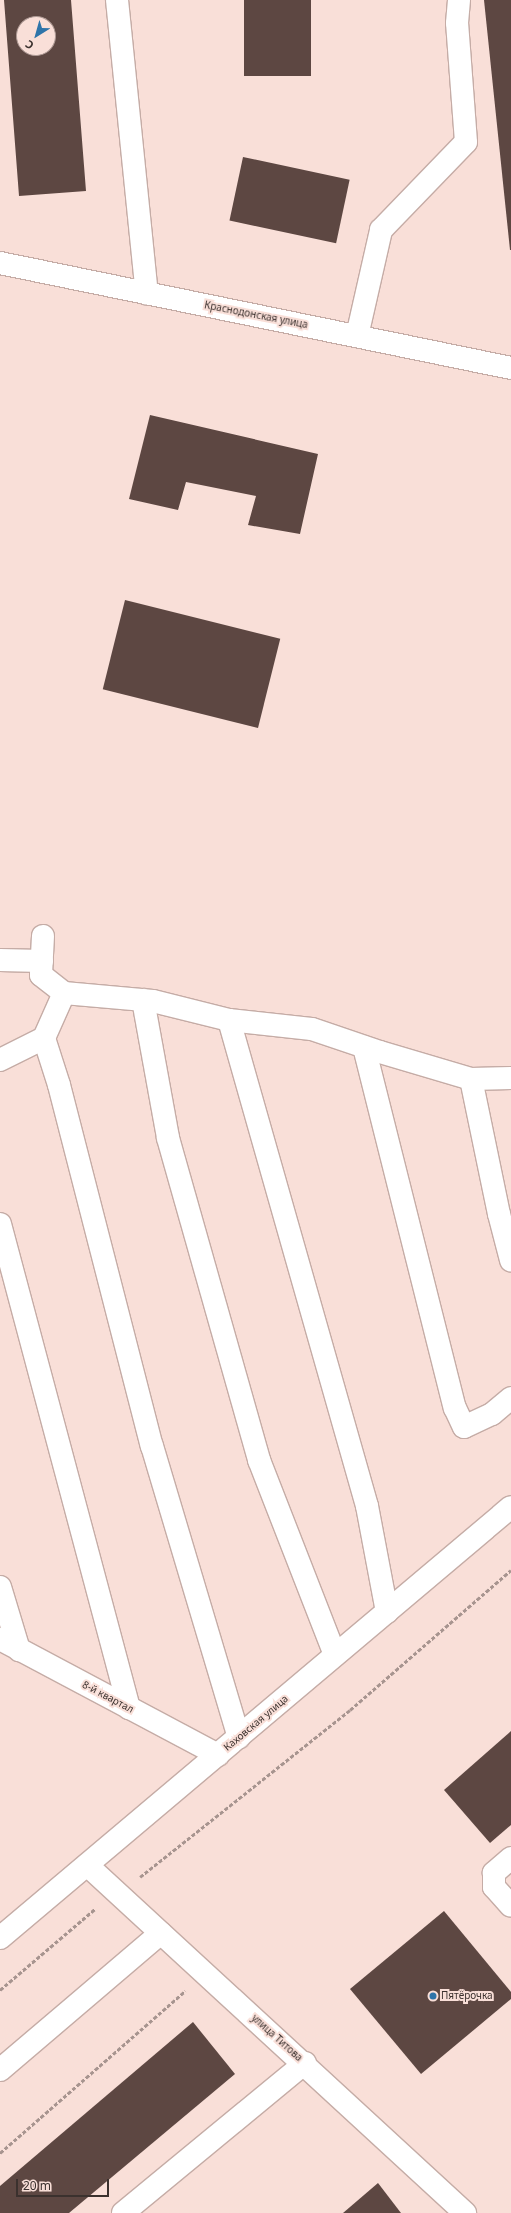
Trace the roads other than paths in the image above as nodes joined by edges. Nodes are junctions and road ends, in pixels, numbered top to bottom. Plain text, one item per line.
1 (117, 0) edge
2 (459, 0) edge
3 (0, 263) edge
4 (147, 293) junction
5 (357, 336) junction
6 (511, 368) edge
7 (43, 936) dead end
8 (0, 960) edge
9 (42, 961) junction
10 (64, 993) junction
11 (143, 1000) junction
12 (229, 1020) junction
13 (44, 1038) junction
14 (364, 1047) junction
15 (0, 1060) edge
16 (511, 1078) edge
17 (471, 1079) junction
18 (0, 1224) edge
19 (511, 1260) edge
20 (511, 1398) edge
21 (511, 1507) edge
22 (0, 1588) edge
23 (387, 1612) junction
24 (0, 1638) edge
25 (19, 1650) junction
26 (335, 1655) junction
27 (129, 1708) junction
28 (239, 1737) junction
29 (218, 1755) junction
30 (511, 1858) edge
31 (87, 1865) junction
32 (511, 1906) edge
33 (161, 1933) junction
34 (0, 1938) edge
35 (305, 2063) junction
36 (0, 2070) edge
37 (123, 2213) edge
38 (465, 2213) edge

1 - 4 street
2 - 5 street
3 - 4 street, Краснодонская улица
4 - 5 street, Краснодонская улица
5 - 6 street, Краснодонская улица
7 - 9 street
8 - 9 street
9 - 10 street
10 - 11 street
10 - 13 street
11 - 12 street
11 - 26 street
12 - 14 street
12 - 23 street
13 - 15 street
13 - 28 street
14 - 17 street
14 - 20 street
16 - 17 street
17 - 19 street
18 - 27 street
21 - 23 street, Каховская улица
22 - 25 street
23 - 26 street, Каховская улица
24 - 25 street, 8-й квартал
25 - 27 street, 8-й квартал
26 - 28 street, Каховская улица
27 - 29 street, 8-й квартал
28 - 29 street, Каховская улица
29 - 31 street, Каховская улица
30 - 32 street
31 - 33 street, улица Титова
31 - 34 street, Каховская улица
33 - 35 street, улица Титова
33 - 36 street
35 - 37 street
35 - 38 street, улица Титова

